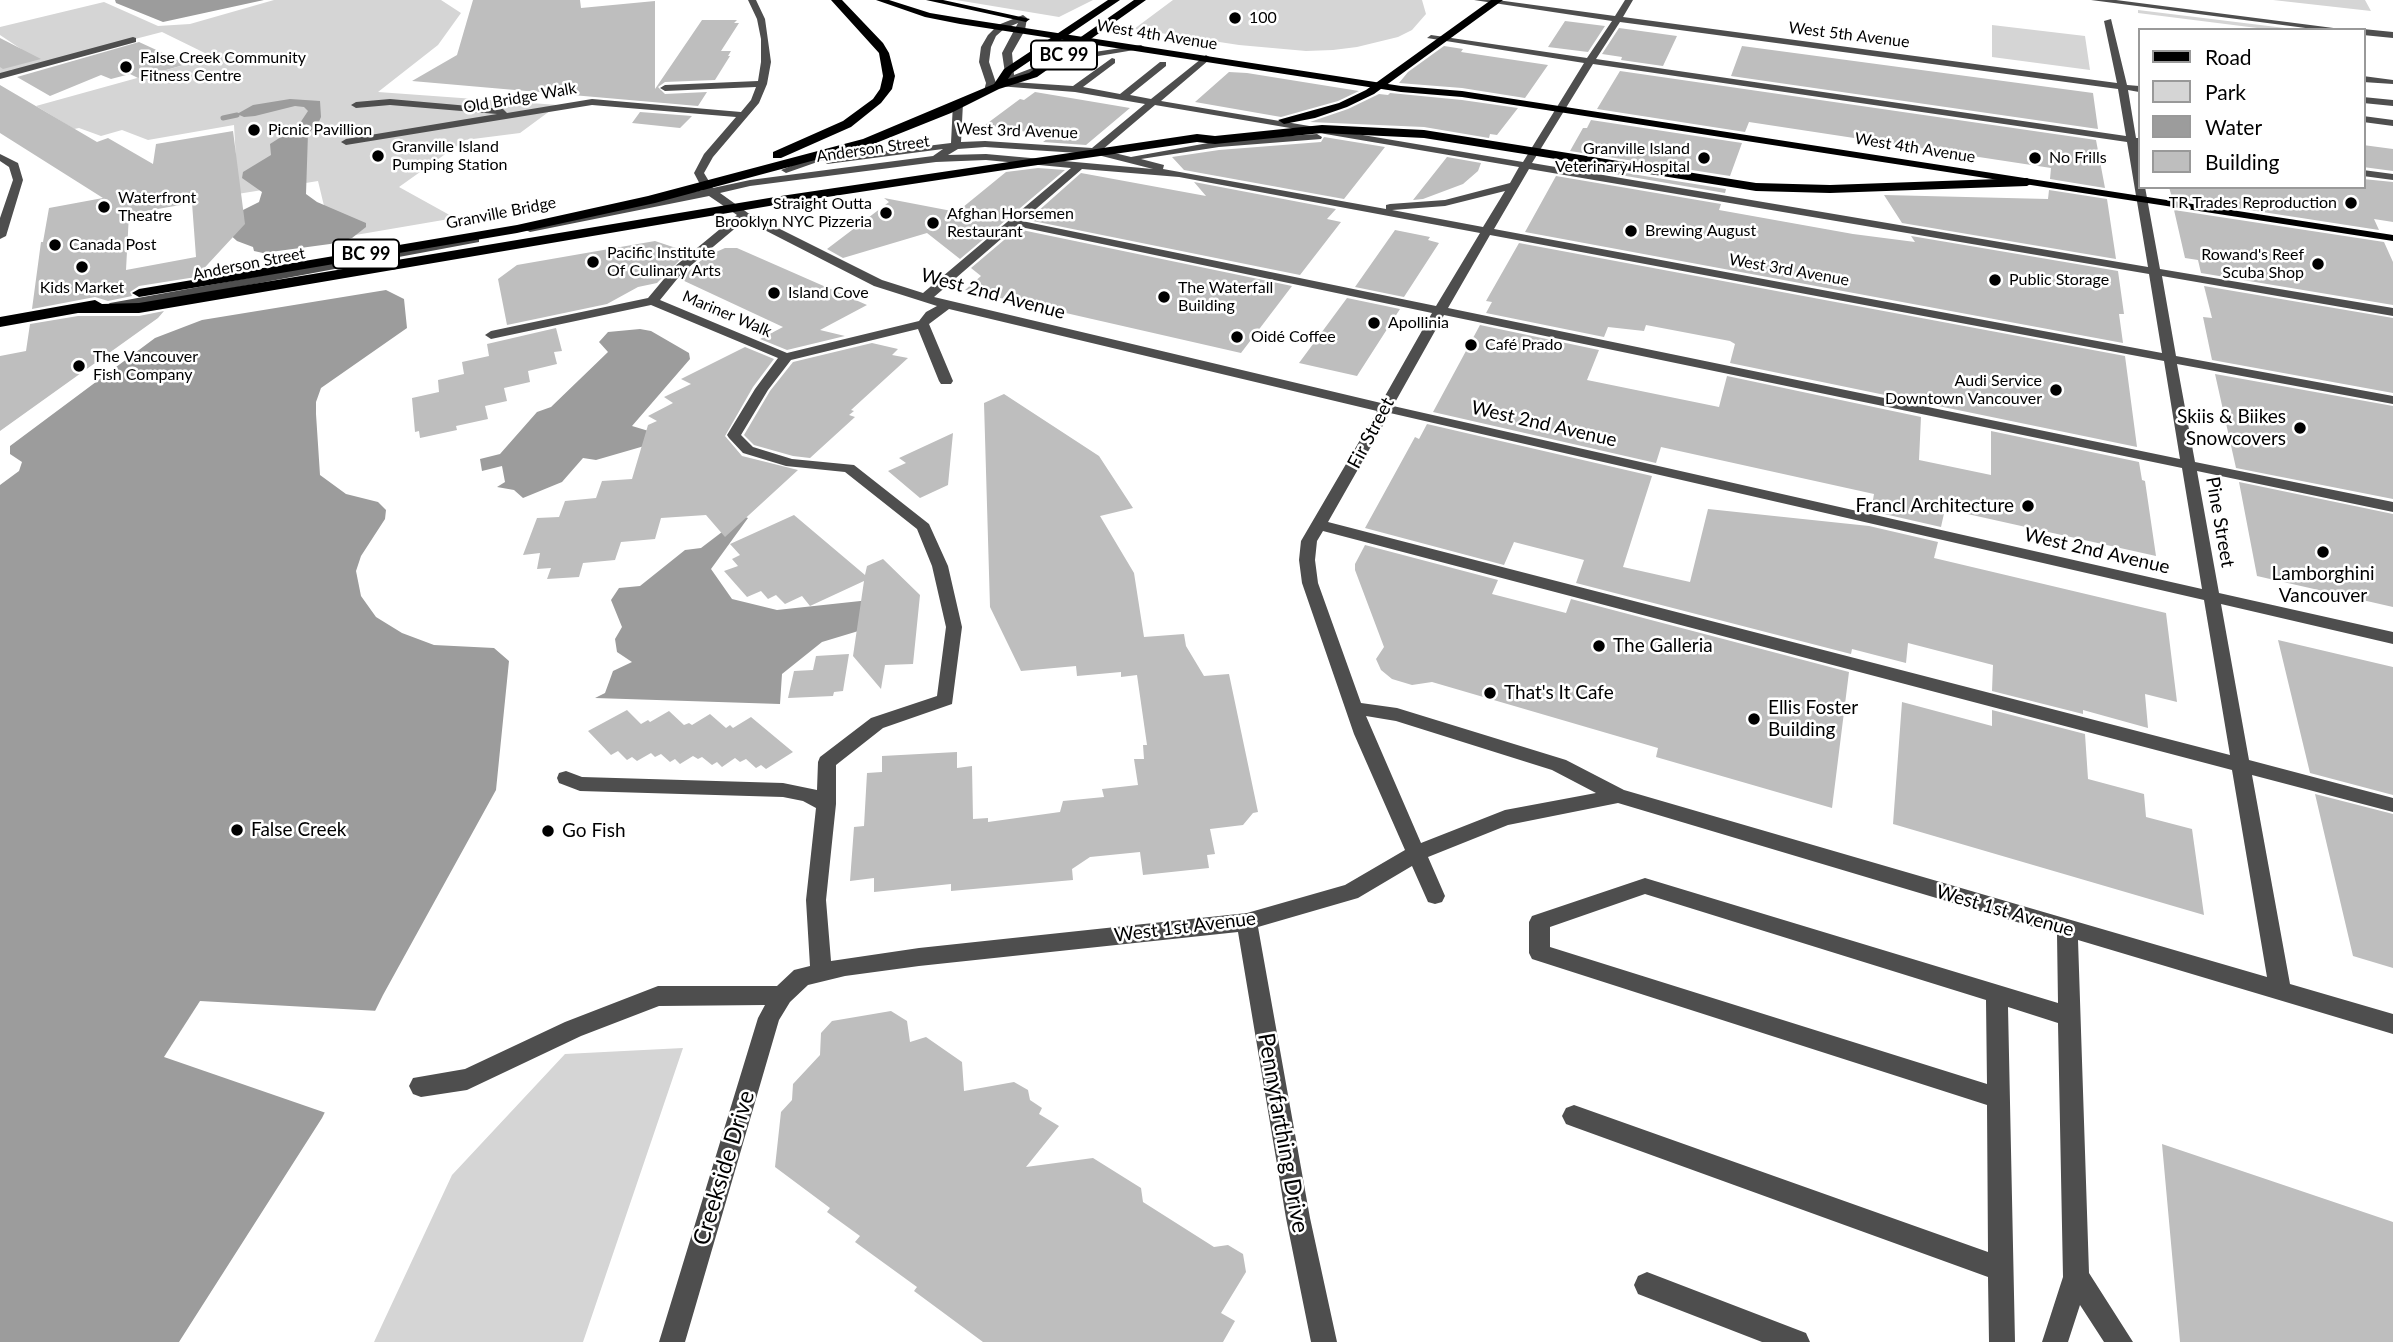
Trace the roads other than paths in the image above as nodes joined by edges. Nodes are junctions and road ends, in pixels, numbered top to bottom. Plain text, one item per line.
1 (752, 0) edge
2 (836, 0) edge
3 (880, 0) edge
4 (930, 0) edge
5 (1115, 0) edge
6 (1142, 0) edge
7 (1478, 0) edge
8 (1498, 0) edge
9 (1528, 0) edge
10 (1629, 0) edge
11 (2095, 0) edge
12 (2106, 1) edge
13 (1555, 10) junction
14 (1028, 19) junction
15 (1618, 19) junction
16 (1059, 24) dead end
17 (1001, 27) junction
18 (2329, 28) edge
19 (1021, 30) junction
20 (1109, 32) dead end
21 (2365, 32) edge
22 (2393, 36) edge
23 (1431, 38) dead end
24 (133, 40) dead end
25 (1141, 48) junction
26 (1206, 58) junction
27 (1112, 61) dead end
28 (1592, 61) junction
29 (1163, 64) dead end
30 (1374, 73) dead end
31 (0, 76) edge
32 (2365, 79) edge
33 (762, 84) junction
34 (2392, 84) edge
35 (998, 85) junction
36 (2122, 86) junction
37 (665, 88) dead end
38 (1075, 89) junction
39 (1432, 89) junction
40 (2138, 89) edge
41 (1122, 97) junction
42 (2365, 100) edge
43 (958, 103) junction
44 (1155, 103) junction
45 (2393, 103) edge
46 (356, 105) dead end
47 (1560, 109) junction
48 (520, 114) junction
49 (743, 115) junction
50 (2365, 119) edge
51 (2393, 123) edge
52 (1344, 134) junction
53 (1197, 138) junction
54 (2135, 140) edge
55 (346, 142) dead end
56 (956, 145) junction
57 (1094, 151) junction
58 (0, 157) edge
59 (1129, 158) junction
60 (936, 159) junction
61 (808, 163) junction
62 (1525, 165) junction
63 (1078, 167) junction
64 (2365, 173) edge
65 (1180, 174) junction
66 (2138, 175) edge
67 (753, 177) junction
68 (2393, 177) edge
69 (2027, 182) junction
70 (1514, 185) junction
71 (2139, 189) edge
72 (708, 190) junction
73 (6, 196) edge
74 (2140, 199) junction
75 (1360, 209) junction
76 (744, 215) junction
77 (1012, 222) junction
78 (1487, 232) junction
79 (0, 236) edge
80 (2393, 238) edge
81 (2154, 271) junction
82 (925, 298) junction
83 (652, 302) junction
84 (947, 304) junction
85 (82, 309) junction
86 (1441, 310) junction
87 (2393, 312) edge
88 (923, 324) junction
89 (2, 325) edge
90 (491, 335) dead end
91 (786, 357) junction
92 (2168, 358) junction
93 (946, 381) dead end
94 (2393, 400) edge
95 (1385, 408) junction
96 (2188, 465) junction
97 (2393, 507) edge
98 (1319, 525) junction
99 (2212, 597) junction
100 (2393, 638) edge
101 (1354, 708) junction
102 (2239, 764) junction
103 (566, 778) dead end
104 (1618, 796) junction
105 (826, 804) junction
106 (2393, 805) edge
107 (1418, 853) junction
108 (1436, 896) dead end
109 (1247, 922) junction
110 (2067, 930) junction
111 (821, 971) junction
112 (2280, 991) junction
113 (1997, 994) junction
114 (782, 996) junction
115 (2070, 1017) junction
116 (2393, 1024) edge
117 (421, 1086) dead end
118 (1999, 1098) junction
119 (1574, 1116) dead end
120 (2001, 1269) junction
121 (2076, 1277) junction
122 (1647, 1284) dead end
123 (672, 1342) edge
124 (1324, 1342) edge
125 (1797, 1342) edge
126 (2002, 1342) edge
127 (2055, 1342) edge
128 (2120, 1342) edge

1 - 33 street
2 - 67 highway
3 - 17 main road, West 4th Avenue
4 - 14 main road
5 - 35 highway, Granville Bridge / BC 99
6 - 35 highway, Granville Bridge / BC 99
7 - 13 street, West 5th Avenue
8 - 53 highway
9 - 13 street, West 5th Avenue
10 - 15 street, Fir Street
11 - 12 street
12 - 18 street
12 - 36 street, Pine Street
13 - 15 street, West 5th Avenue
14 - 17 street
14 - 19 street
15 - 28 street, Fir Street
15 - 36 street, West 5th Avenue
16 - 20 main road, West 4th Avenue
17 - 19 main road, West 4th Avenue
17 - 35 street
19 - 25 main road, West 4th Avenue
19 - 35 street
21 - 22 street
23 - 28 street
24 - 31 street
25 - 26 main road, West 4th Avenue
25 - 35 street, Anderson Street
26 - 39 main road, West 4th Avenue
26 - 44 street
27 - 38 street
28 - 47 street, Fir Street
28 - 54 street
29 - 41 street
30 - 39 main road, West 4th Avenue
32 - 34 street
33 - 37 street
33 - 49 street
35 - 38 street
35 - 43 street, Anderson Street
35 - 67 highway, Granville Bridge / BC 99
36 - 40 street, West 5th Avenue
36 - 54 street, Pine Street
38 - 41 street
39 - 47 main road, West 4th Avenue
41 - 44 street
42 - 45 street
43 - 56 street, Anderson Street
43 - 61 street, Anderson Street
44 - 52 street
44 - 57 street
46 - 48 street
47 - 62 street, Fir Street
47 - 69 main road, West 4th Avenue
48 - 49 street, Old Bridge Walk
48 - 55 street, Old Bridge Walk
49 - 72 street
50 - 51 street
52 - 59 street
52 - 62 street
53 - 69 highway
53 - 85 highway
54 - 66 street, Pine Street
56 - 57 street, West 3rd Avenue
56 - 60 street, Anderson Street
56 - 61 street, West 3rd Avenue
57 - 59 street, West 3rd Avenue
58 - 73 street
59 - 65 street, West 3rd Avenue
60 - 63 street, West 3rd Avenue
60 - 67 street, Anderson Street
61 - 67 street, Anderson Street
62 - 70 street, Fir Street
62 - 81 street
63 - 65 street, West 3rd Avenue
63 - 77 street
64 - 68 street
65 - 75 street, West 3rd Avenue
67 - 72 street, Anderson Street
67 - 85 highway, Granville Bridge / BC 99
69 - 74 main road, West 4th Avenue
70 - 75 street
70 - 78 street, Fir Street
71 - 74 street, Pine Street
72 - 76 street, West 2nd Avenue
72 - 89 street, Anderson Street
73 - 79 street
74 - 80 main road, West 4th Avenue
74 - 81 street, Pine Street
75 - 78 street, West 3rd Avenue
76 - 82 street, West 2nd Avenue
76 - 83 street
77 - 82 street
77 - 86 street
78 - 86 street, Fir Street
78 - 92 street, West 3rd Avenue
81 - 87 street
81 - 92 street, Pine Street
82 - 84 street, West 2nd Avenue
83 - 90 street, Mariner Walk
83 - 91 street, Mariner Walk
84 - 88 street, Mariner Walk
84 - 95 street, West 2nd Avenue
85 - 89 highway, Granville Bridge / BC 99
86 - 95 street, Fir Street
86 - 96 street
88 - 91 street, Mariner Walk
88 - 93 street
91 - 105 street, Mariner Walk
92 - 94 street, West 3rd Avenue
92 - 96 street, Pine Street
95 - 98 street, Fir Street
95 - 99 street, West 2nd Avenue
96 - 97 street
96 - 99 street, Pine Street
98 - 101 street, Fir Street
98 - 102 street
99 - 100 street, West 2nd Avenue
99 - 102 street, Pine Street
101 - 104 street, West 1st Avenue
101 - 107 street, Fir Street
102 - 106 street
102 - 112 street, Pine Street
103 - 105 street
104 - 107 street, West 1st Avenue
104 - 110 street, West 1st Avenue
105 - 111 street
107 - 108 street, Fir Street
107 - 109 street, West 1st Avenue
109 - 111 street, West 1st Avenue
109 - 124 street, Pennyfarthing Drive
110 - 112 street, West 1st Avenue
110 - 115 street
111 - 114 street, West 1st Avenue
112 - 116 street, West 1st Avenue
113 - 115 street
113 - 118 street
113 - 118 street
114 - 117 street
114 - 123 street, Creekside Drive
115 - 121 street
118 - 120 street
119 - 120 street
120 - 126 street
121 - 127 street
121 - 128 street
122 - 125 street

